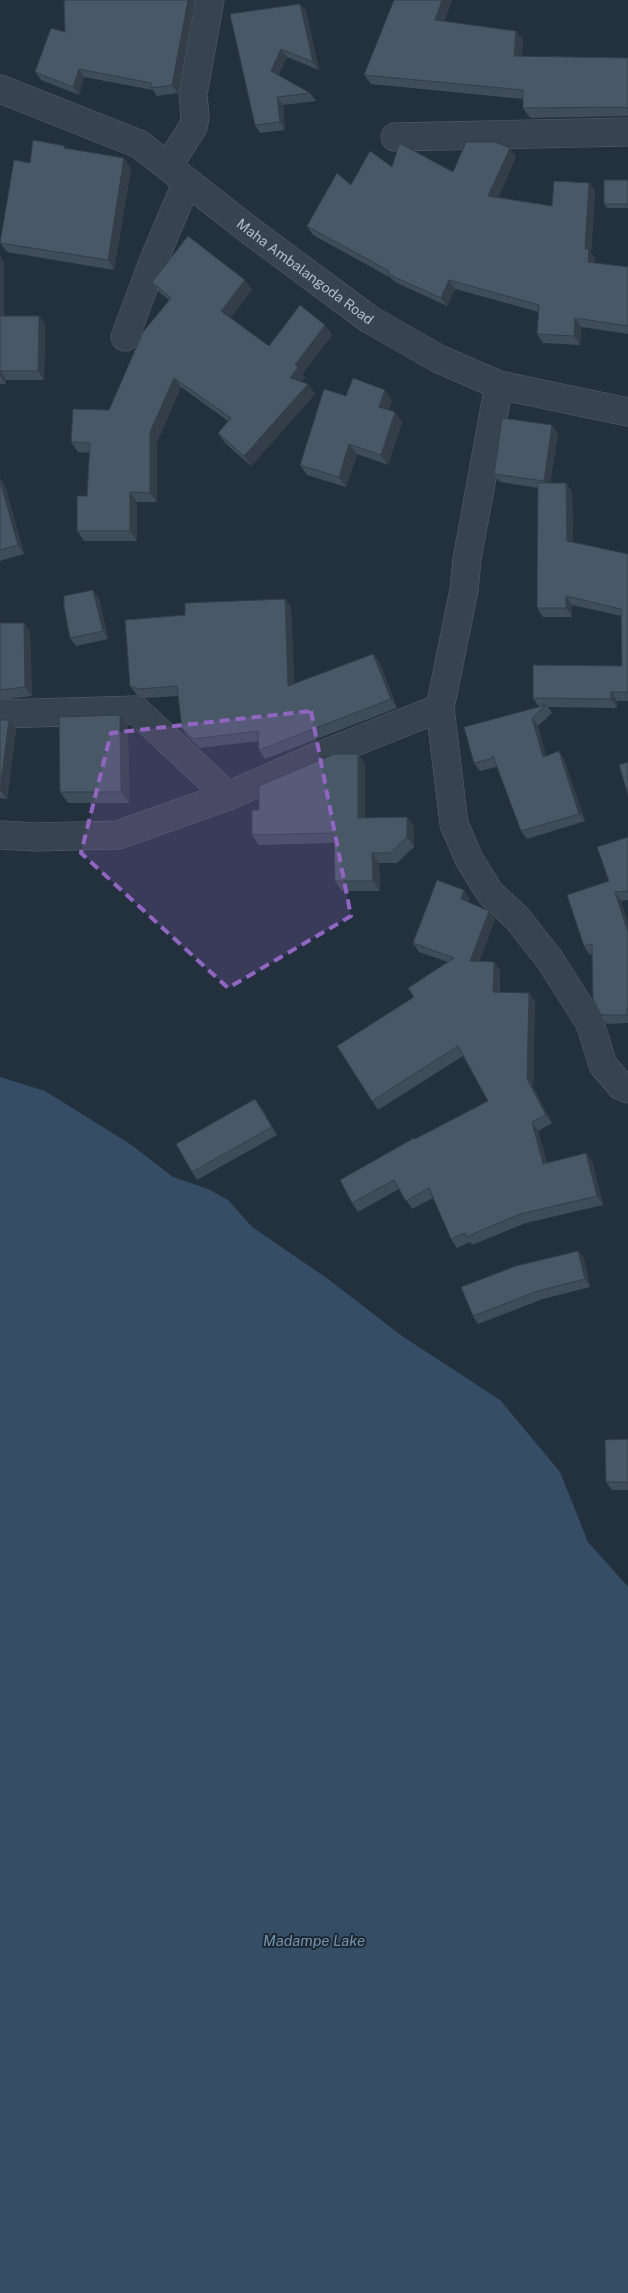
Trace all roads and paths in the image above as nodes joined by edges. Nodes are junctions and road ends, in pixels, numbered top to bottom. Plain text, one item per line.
1 (210, 0) edge
2 (0, 89) edge
3 (628, 132) edge
4 (395, 137) dead end
5 (177, 174) junction
6 (125, 337) dead end
7 (499, 385) junction
8 (628, 412) edge
9 (440, 708) junction
10 (0, 714) edge
11 (228, 796) junction
12 (0, 835) edge
13 (628, 1089) edge

1 - 5 street
2 - 5 street, Maha Ambalangoda Road
3 - 4 street
5 - 6 street
5 - 7 street, Maha Ambalangoda Road
7 - 8 street, Maha Ambalangoda Road
7 - 9 street
9 - 11 street
9 - 13 street
10 - 11 street
11 - 12 street

